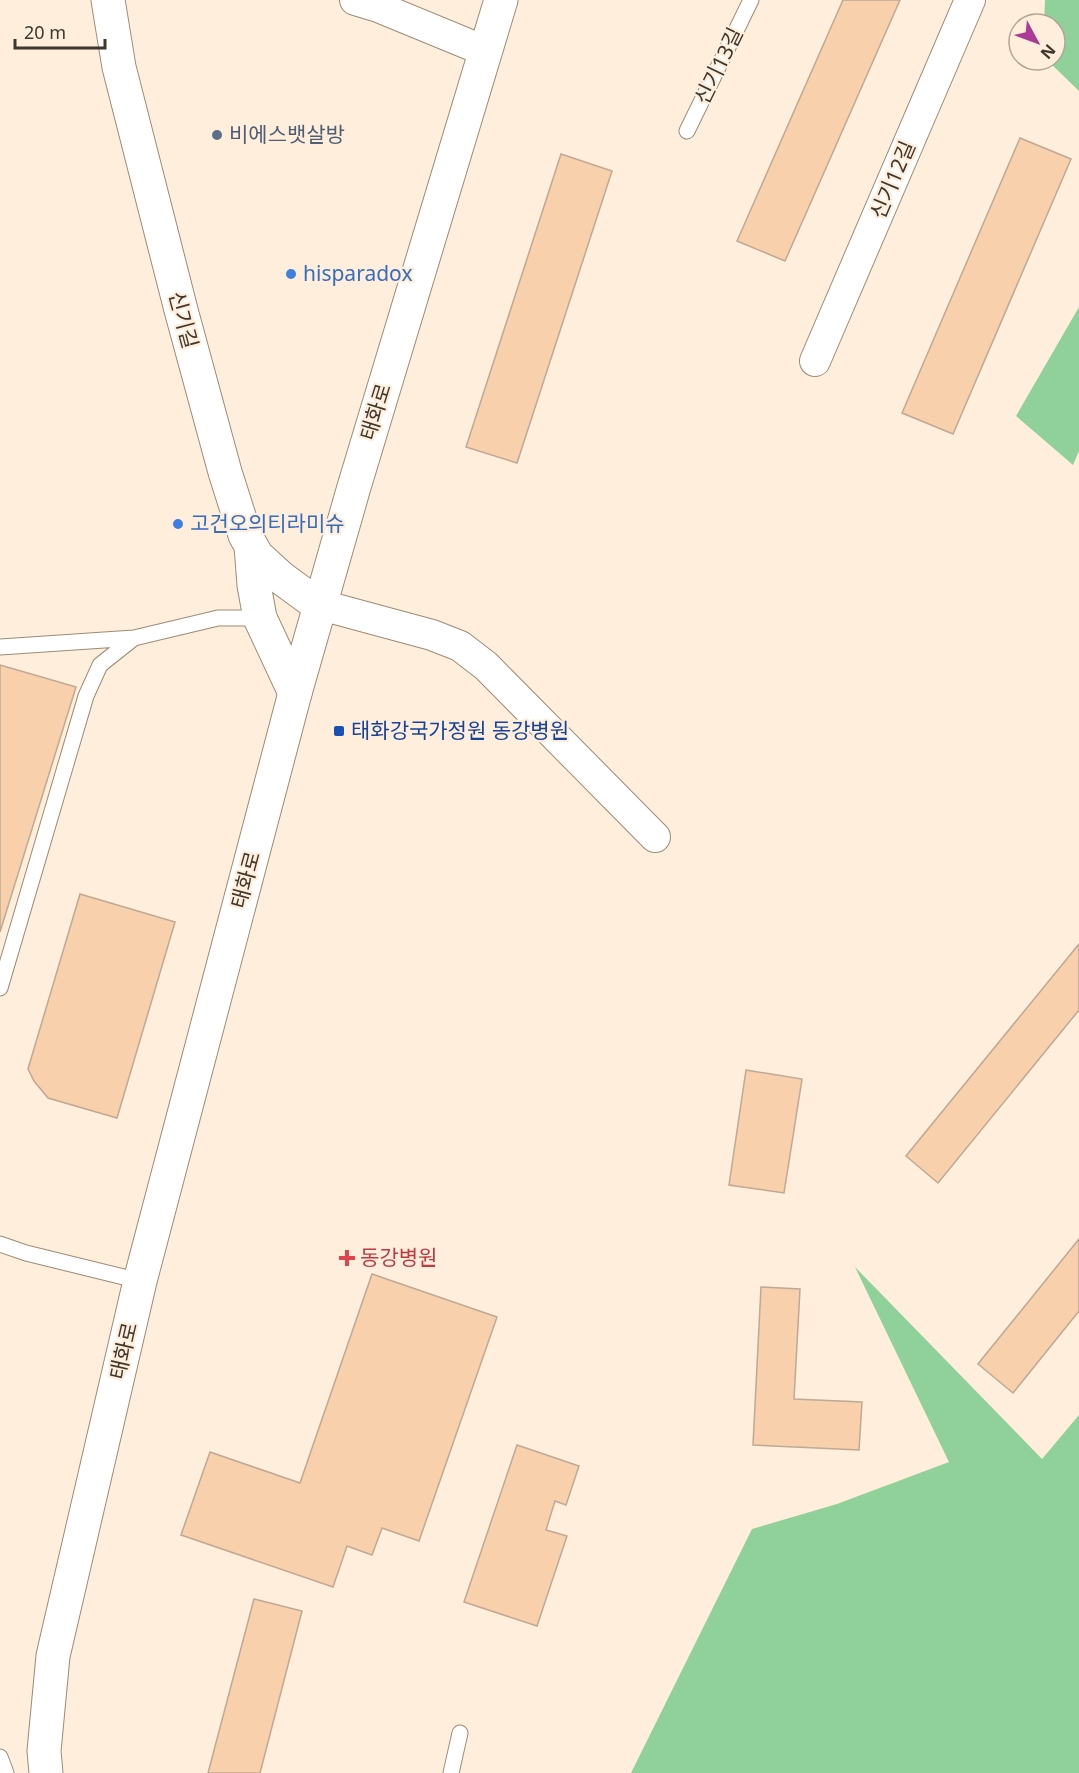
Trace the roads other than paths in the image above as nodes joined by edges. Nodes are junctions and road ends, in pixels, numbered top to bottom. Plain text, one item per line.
1 (108, 0) edge
2 (355, 0) edge
3 (501, 0) edge
4 (751, 0) edge
5 (970, 0) edge
6 (485, 51) junction
7 (687, 131) dead end
8 (815, 361) dead end
9 (251, 546) junction
10 (321, 605) junction
11 (260, 618) junction
12 (134, 638) junction
13 (0, 647) edge
14 (295, 693) junction
15 (655, 837) dead end
16 (0, 988) edge
17 (0, 1244) edge
18 (140, 1281) junction
19 (460, 1733) dead end
20 (0, 1757) edge
21 (6, 1773) edge
22 (45, 1773) edge
23 (451, 1773) edge

1 - 9 main road, 신기길
2 - 6 street
3 - 6 main road, 태화로
4 - 7 lane, 신기13길
5 - 8 street, 신기12길
6 - 10 main road, 태화로
9 - 10 main road, 신기길
9 - 11 main road
10 - 14 main road, 태화로
10 - 15 street
11 - 12 lane
11 - 14 main road
12 - 13 lane
12 - 16 lane
14 - 18 main road, 태화로
17 - 18 lane
18 - 22 main road, 태화로
19 - 23 lane
20 - 21 lane

